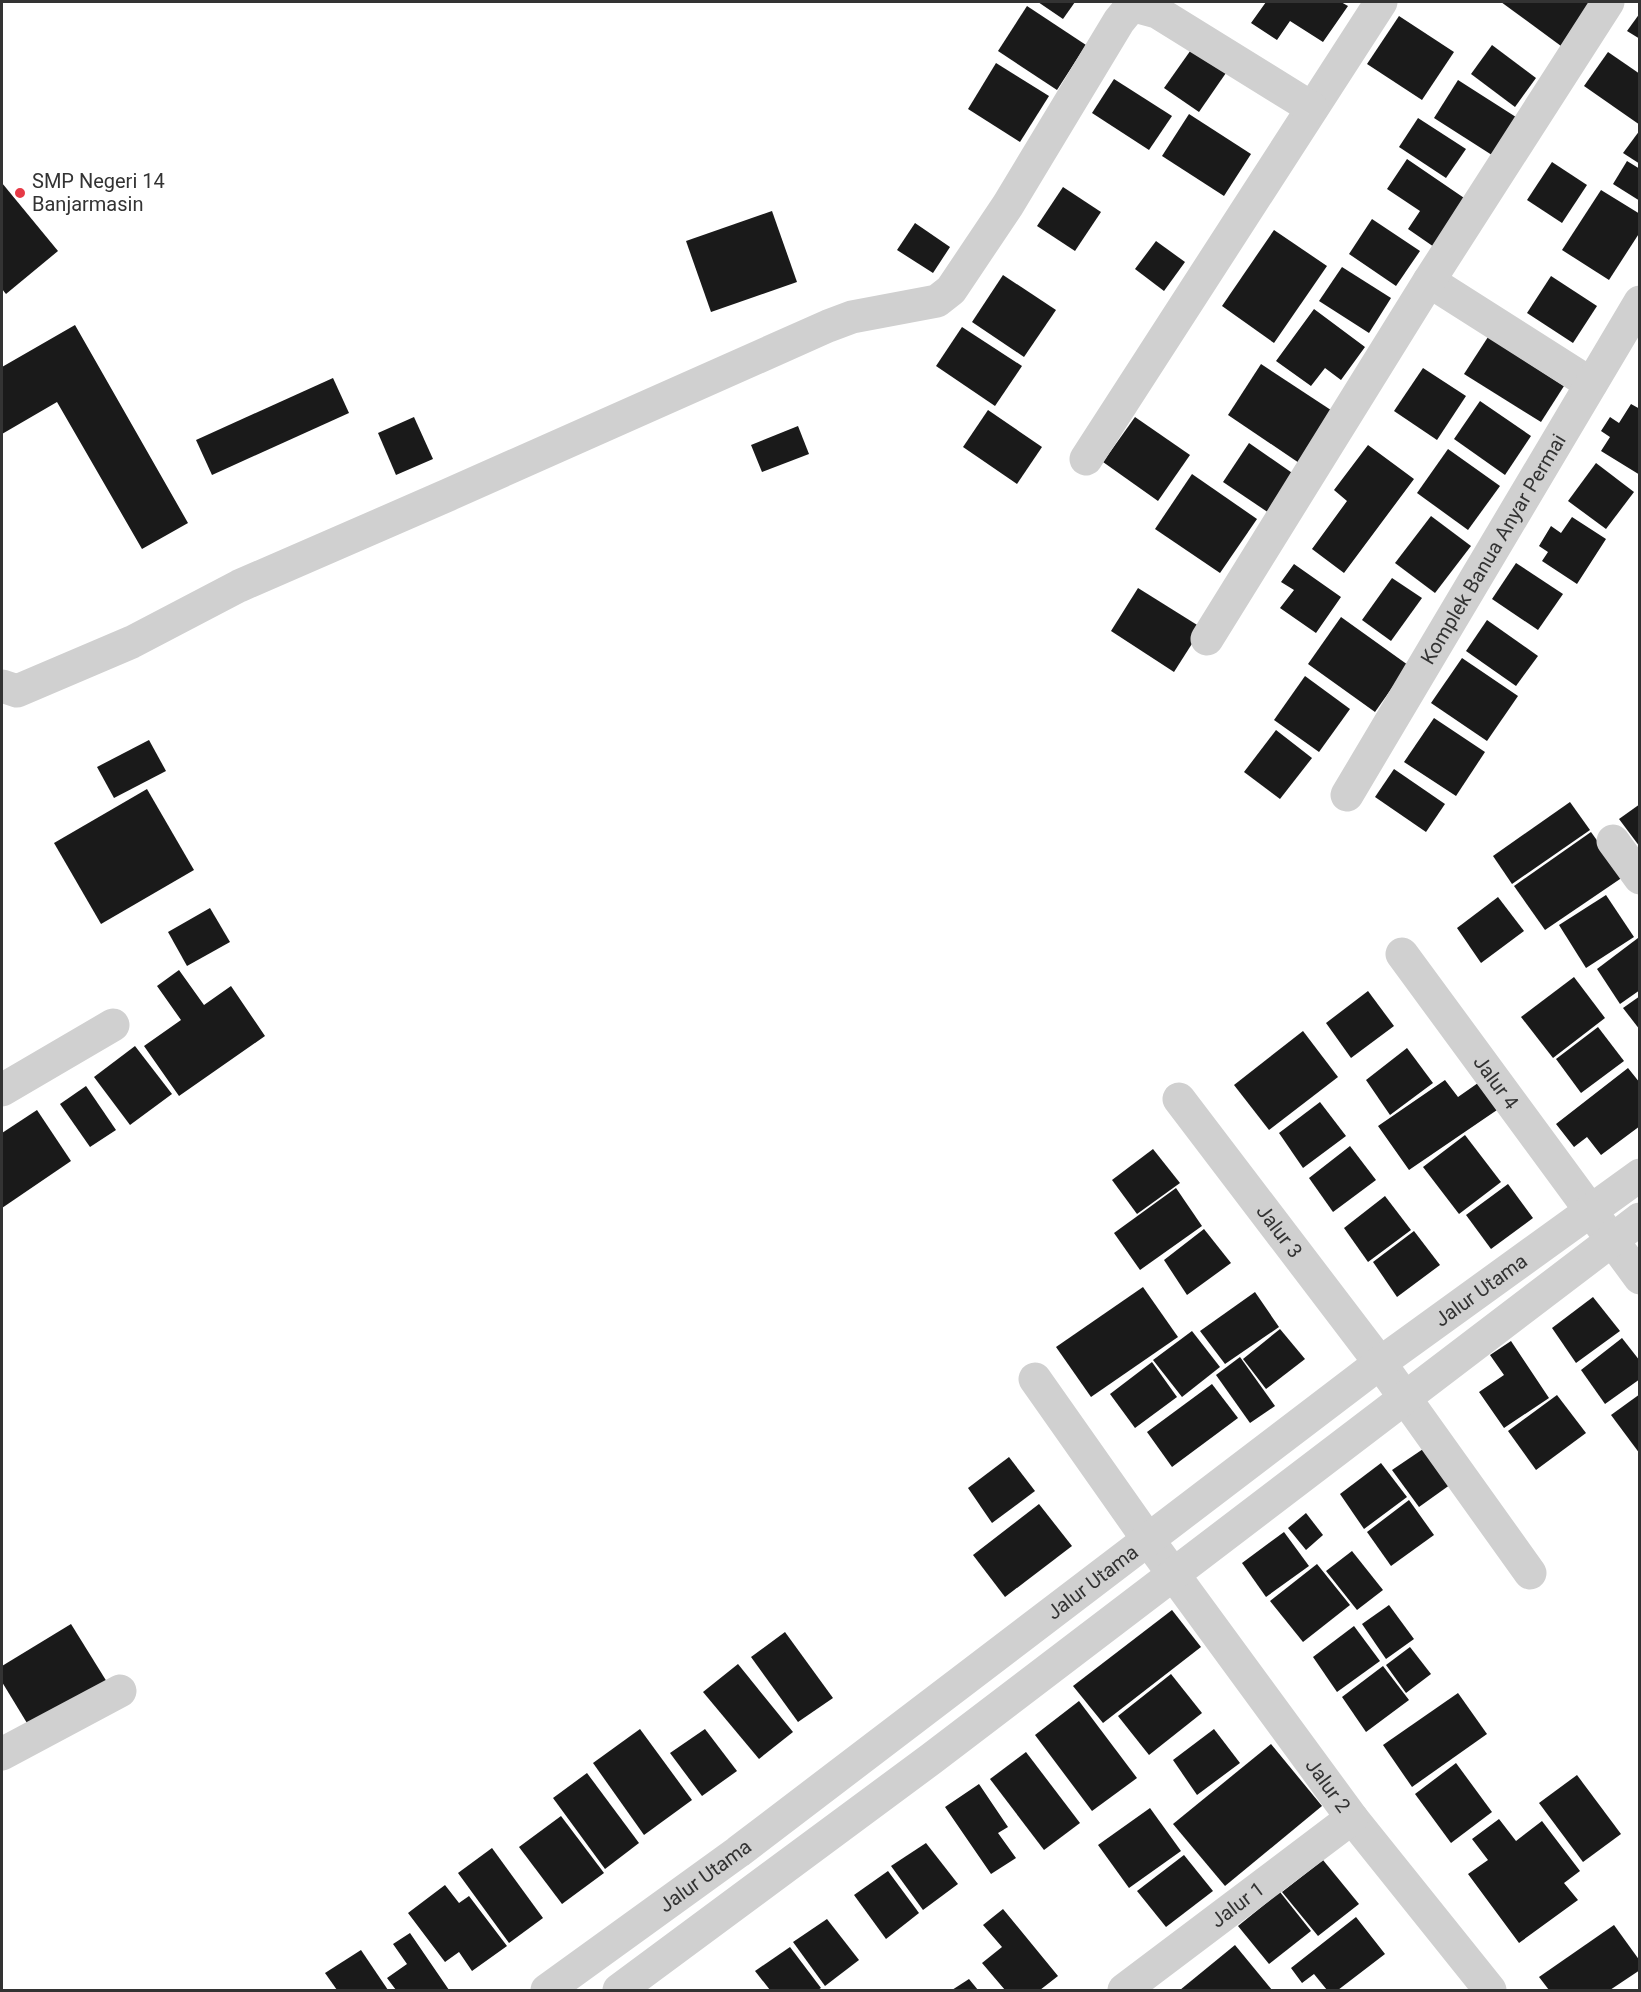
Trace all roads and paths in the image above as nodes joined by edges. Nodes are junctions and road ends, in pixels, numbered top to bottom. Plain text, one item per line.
1 (1381, 2) edge
2 (1608, 2) edge
3 (1312, 108) junction
4 (1429, 281) junction
5 (1640, 302) edge
6 (1590, 384) junction
7 (1086, 459) dead end
8 (1207, 639) dead end
9 (2, 686) edge
10 (1347, 795) dead end
11 (1613, 842) dead end
12 (1640, 878) edge
13 (1402, 954) dead end
14 (113, 1025) dead end
15 (2, 1090) edge
16 (1179, 1099) dead end
17 (1640, 1175) edge
18 (1590, 1211) junction
19 (1640, 1219) edge
20 (1612, 1240) junction
21 (1640, 1278) edge
22 (1380, 1363) junction
23 (1035, 1379) dead end
24 (1405, 1399) junction
25 (1149, 1540) junction
26 (1530, 1573) dead end
27 (1174, 1574) junction
28 (120, 1691) dead end
29 (2, 1754) edge
30 (1352, 1818) junction
31 (738, 1852) junction
32 (761, 1885) junction
33 (547, 1990) edge
34 (619, 1990) edge
35 (1124, 1990) edge
36 (1490, 1990) edge

1 - 3 street
2 - 4 street
3 - 7 street
3 - 9 street
4 - 6 street
4 - 8 street
5 - 6 street, Komplek Banua Anyar Permai
6 - 10 street, Komplek Banua Anyar Permai
11 - 12 street
13 - 18 street, Jalur 4
14 - 15 street
16 - 22 street, Jalur 3
17 - 18 street, Jalur Utama
18 - 20 street, Jalur 4
18 - 22 street, Jalur Utama
19 - 20 street, Jalur Utama
20 - 21 street
20 - 24 street, Jalur Utama
22 - 24 street, Jalur 3
22 - 25 street, Jalur Utama
23 - 25 street
24 - 26 street
24 - 27 street, Jalur Utama
25 - 27 street, Jalur 2
25 - 31 street, Jalur Utama
27 - 30 street, Jalur 2
27 - 32 street, Jalur Utama
28 - 29 street
30 - 35 street, Jalur 1
30 - 36 street, Jalur 2
31 - 32 street
31 - 33 street, Jalur Utama
32 - 34 street, Jalur Utama

